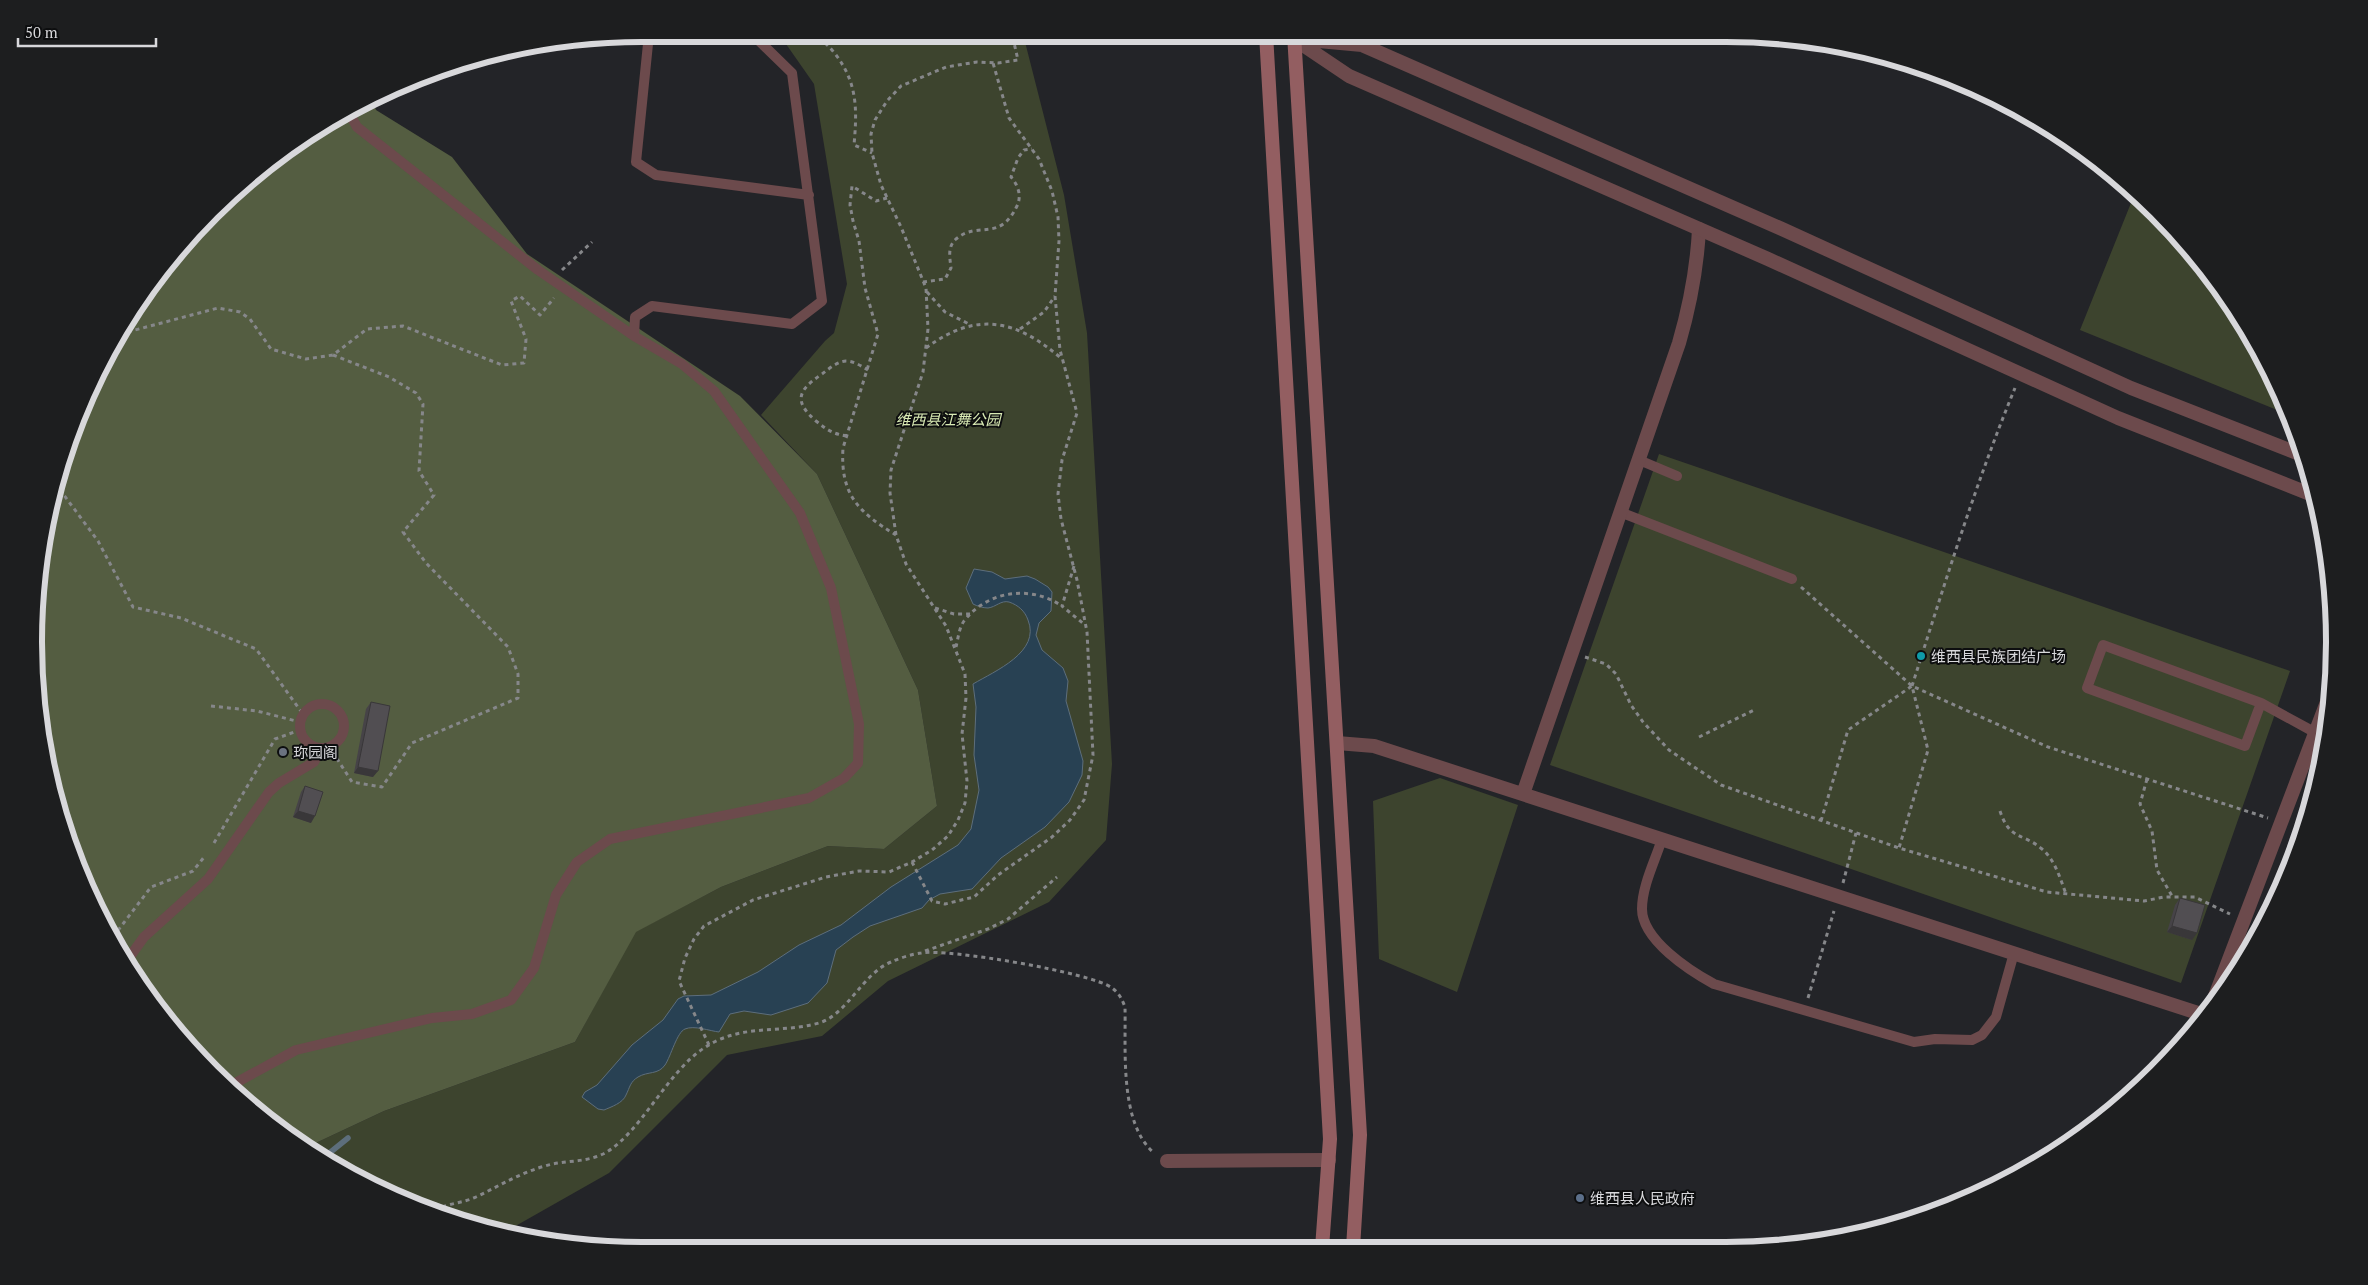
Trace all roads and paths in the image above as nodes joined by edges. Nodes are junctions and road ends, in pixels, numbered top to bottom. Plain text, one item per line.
1 (647, 42) edge
2 (760, 42) edge
3 (823, 42) edge
4 (1014, 42) edge
5 (1266, 42) edge
6 (1290, 42) edge
7 (1299, 42) edge
8 (1338, 42) edge
9 (993, 63) junction
10 (352, 118) edge
11 (1032, 149) junction
12 (872, 154) junction
13 (809, 196) junction
14 (887, 198) junction
15 (1699, 229) junction
16 (592, 242) dead end
17 (551, 278) junction
18 (923, 282) junction
19 (564, 286) junction
20 (926, 288) junction
21 (1055, 296) junction
22 (972, 325) junction
23 (1019, 329) junction
24 (130, 331) edge
25 (634, 336) junction
26 (926, 348) junction
27 (333, 355) junction
28 (1063, 360) junction
29 (868, 370) junction
30 (2021, 374) junction
31 (847, 436) junction
32 (2295, 452) edge
33 (1639, 460) junction
34 (1677, 476) dead end
35 (62, 492) edge
36 (2306, 493) edge
37 (1620, 512) junction
38 (896, 536) junction
39 (1074, 566) junction
40 (1792, 579) joint
41 (1062, 606) junction
42 (935, 608) junction
43 (971, 614) junction
44 (1086, 626) junction
45 (955, 648) junction
46 (1572, 652) junction
47 (1912, 686) junction
48 (2261, 703) junction
49 (211, 706) dead end
50 (1754, 710) dead end
51 (301, 722) junction
52 (2320, 722) edge
53 (2316, 733) junction
54 (1699, 737) dead end
55 (1337, 742) junction
56 (326, 748) junction
57 (2147, 779) junction
58 (1523, 794) junction
59 (2000, 811) dead end
60 (1821, 821) junction
61 (2282, 822) junction
62 (1856, 833) junction
63 (1662, 839) junction
64 (1899, 848) junction
65 (912, 862) junction
66 (1057, 877) dead end
67 (2066, 894) junction
68 (1839, 896) junction
69 (2172, 896) junction
70 (2245, 919) junction
71 (117, 932) edge
72 (923, 952) junction
73 (2014, 953) junction
74 (131, 955) edge
75 (2221, 980) edge
76 (1804, 1010) junction
77 (2198, 1013) edge
78 (709, 1045) junction
79 (235, 1083) edge
80 (1329, 1160) junction
81 (1167, 1161) joint
82 (440, 1207) edge
83 (1322, 1242) edge
84 (1353, 1242) edge

1 - 13 lane
2 - 13 lane
3 - 12 path
4 - 9 path
5 - 80 main road
6 - 55 main road
7 - 15 street
8 - 32 street
9 - 11 path
9 - 12 path
10 - 17 lane
11 - 18 path
11 - 21 path
12 - 14 path
13 - 25 lane
14 - 18 path
14 - 29 path
15 - 30 street
15 - 33 street
16 - 17 path
17 - 19 lane
18 - 20 path
19 - 25 lane
19 - 27 path
20 - 22 path
20 - 26 path
21 - 23 path
21 - 28 path
22 - 23 path
22 - 26 path
23 - 28 path
24 - 27 path
25 - 79 lane
26 - 38 path
27 - 56 path
28 - 39 path
29 - 31 path
29 - 31 path
30 - 36 street
30 - 47 path
31 - 38 path
33 - 34 lane
33 - 37 street
35 - 51 path
37 - 40 lane
37 - 46 street
38 - 42 path
39 - 41 path
39 - 44 path
40 - 47 path
41 - 43 path
41 - 44 path
42 - 43 path
42 - 45 path
43 - 45 path
44 - 65 path
45 - 65 path
46 - 58 street
46 - 60 path
47 - 57 path
47 - 60 path
47 - 64 path
48 - 48 lane
48 - 53 lane
49 - 51 path
50 - 54 path
51 - 56 lane
51 - 56 lane
51 - 71 path
52 - 53 street
53 - 61 street
55 - 58 street
55 - 84 main road
56 - 74 lane
57 - 61 path
57 - 69 path
58 - 63 street
59 - 67 path
60 - 62 path
61 - 70 street
62 - 64 path
62 - 68 path
63 - 68 street
63 - 76 lane
64 - 67 path
65 - 78 path
66 - 72 path
67 - 69 path
68 - 73 street
68 - 76 path
69 - 70 path
70 - 75 street
72 - 78 path
72 - 81 path
73 - 76 lane
73 - 77 street
78 - 82 path
80 - 81 street
80 - 83 main road

